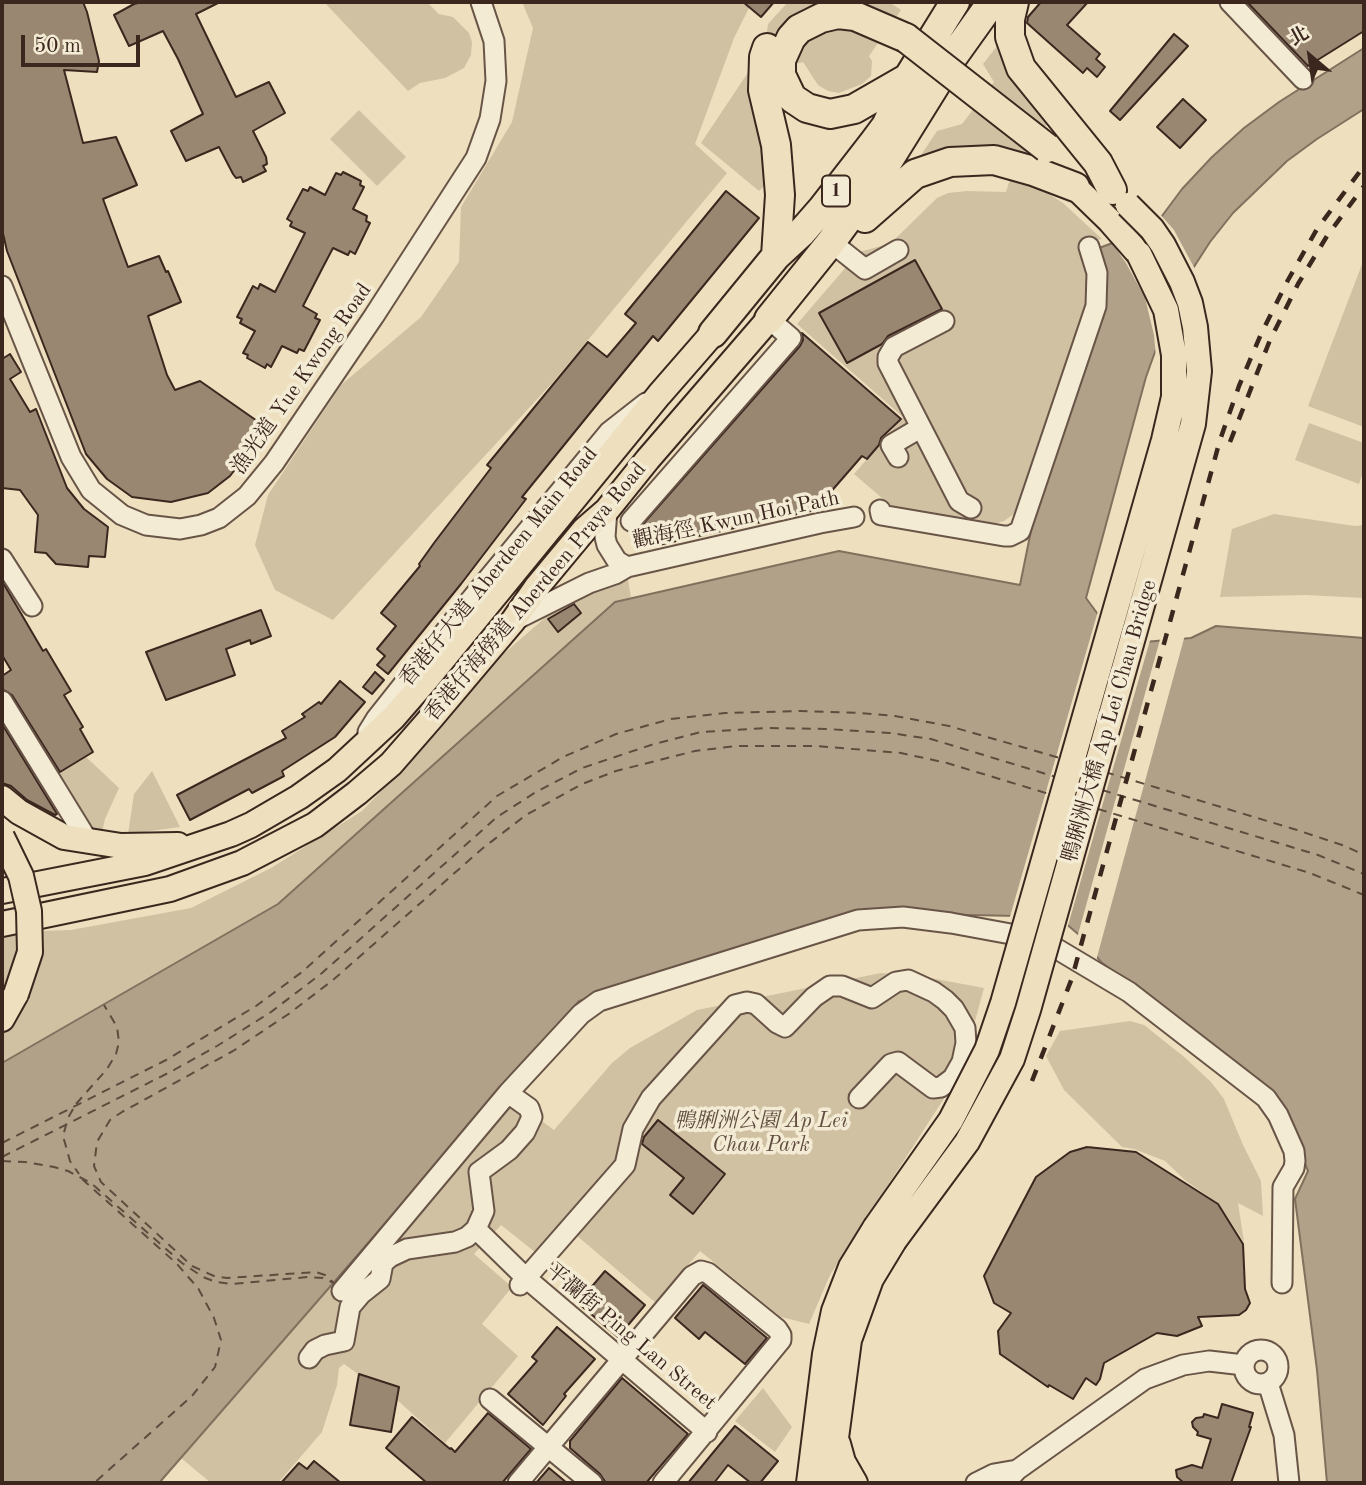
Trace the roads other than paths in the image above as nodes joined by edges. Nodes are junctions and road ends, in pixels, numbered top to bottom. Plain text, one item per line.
1 (481, 2) edge
2 (811, 2) edge
3 (866, 2) edge
4 (955, 2) edge
5 (992, 2) edge
6 (1014, 2) edge
7 (1230, 2) edge
8 (906, 38) junction
9 (772, 75) junction
10 (908, 78) junction
11 (1303, 79) dead end
12 (1073, 178) junction
13 (1112, 190) junction
14 (831, 242) junction
15 (1089, 247) dead end
16 (898, 250) dead end
17 (776, 256) junction
18 (2, 286) edge
19 (769, 318) junction
20 (944, 321) dead end
21 (713, 333) joint
22 (920, 428) junction
23 (898, 457) dead end
24 (971, 508) dead end
25 (607, 510) junction
26 (881, 513) dead end
27 (854, 517) dead end
28 (631, 522) dead end
29 (2, 559) edge
30 (627, 567) junction
31 (32, 606) dead end
32 (513, 621) junction
33 (2, 701) edge
34 (9, 727) edge
35 (2, 798) edge
36 (2, 837) edge
37 (88, 841) junction
38 (198, 846) junction
39 (2, 858) edge
40 (2, 891) edge
41 (2, 923) edge
42 (8, 994) edge
43 (2, 1019) edge
44 (508, 1093) junction
45 (859, 1098) dead end
46 (476, 1229) junction
47 (391, 1232) junction
48 (884, 1234) junction
49 (396, 1252) junction
50 (523, 1281) junction
51 (361, 1282) junction
52 (1282, 1283) dead end
53 (342, 1291) dead end
54 (309, 1358) dead end
55 (622, 1360) junction
56 (1244, 1365) junction
57 (1268, 1383) junction
58 (490, 1399) dead end
59 (707, 1432) junction
60 (836, 1437) junction
61 (547, 1448) junction
62 (1011, 1477) edge
63 (518, 1483) edge
64 (592, 1483) edge
65 (663, 1483) edge
66 (809, 1483) edge
67 (830, 1483) edge
68 (856, 1483) edge
69 (976, 1483) edge
70 (1289, 1483) edge

1 - 18 street, 漁光道 Yue Kwong Road
2 - 9 highway
3 - 8 highway
4 - 10 highway, 1
5 - 14 highway, 香港仔海傍道 Aberdeen Praya Road / 1
6 - 13 highway
7 - 11 street
8 - 9 highway
8 - 12 highway, bridge
9 - 10 highway
9 - 17 highway
10 - 17 highway, 香港仔海傍道 Aberdeen Praya Road / 1
12 - 13 highway
12 - 14 highway
12 - 48 main road, 鴨脷洲大橋 Ap Lei Chau Bridge, bridge
13 - 48 main road, 鴨脷洲大橋 Ap Lei Chau Bridge, bridge
14 - 16 street
14 - 19 highway, 香港仔海傍道 Aberdeen Praya Road / 1
15 - 26 street
17 - 21 highway, 香港仔海傍道 Aberdeen Praya Road / 1
19 - 25 main road, 香港仔海傍道 Aberdeen Praya Road
19 - 28 street, 香港仔海傍道 Aberdeen Praya Road
20 - 22 street
21 - 38 main road, 香港仔海傍道 Aberdeen Praya Road
22 - 23 street
22 - 24 street
25 - 30 street, 觀海徑 Kwun Hoi Path
25 - 32 main road, 香港仔海傍道 Aberdeen Praya Road
27 - 30 street, 觀海徑 Kwun Hoi Path
29 - 31 street
30 - 32 street, 觀海徑 Kwun Hoi Path
32 - 41 main road, 香港仔海傍道 Aberdeen Praya Road
33 - 34 street
34 - 37 street
35 - 37 main road
36 - 42 main road, bridge
37 - 38 main road
38 - 40 main road, 香港仔海傍道 Aberdeen Praya Road
39 - 42 main road
42 - 43 main road
44 - 46 street
44 - 47 street
44 - 52 street
45 - 50 street
46 - 49 street
46 - 50 street, 平瀾街 Ping Lan Street
47 - 49 street
47 - 51 street
48 - 60 main road
48 - 66 main road
49 - 51 street
50 - 55 street, 平瀾街 Ping Lan Street
51 - 53 street
51 - 54 street
55 - 59 street, 平瀾街 Ping Lan Street
55 - 59 street
55 - 61 street
56 - 57 street
56 - 57 street
56 - 62 street
57 - 70 street
58 - 61 street
59 - 65 street
60 - 67 main road
60 - 68 main road
61 - 63 street
61 - 64 street
62 - 69 street

